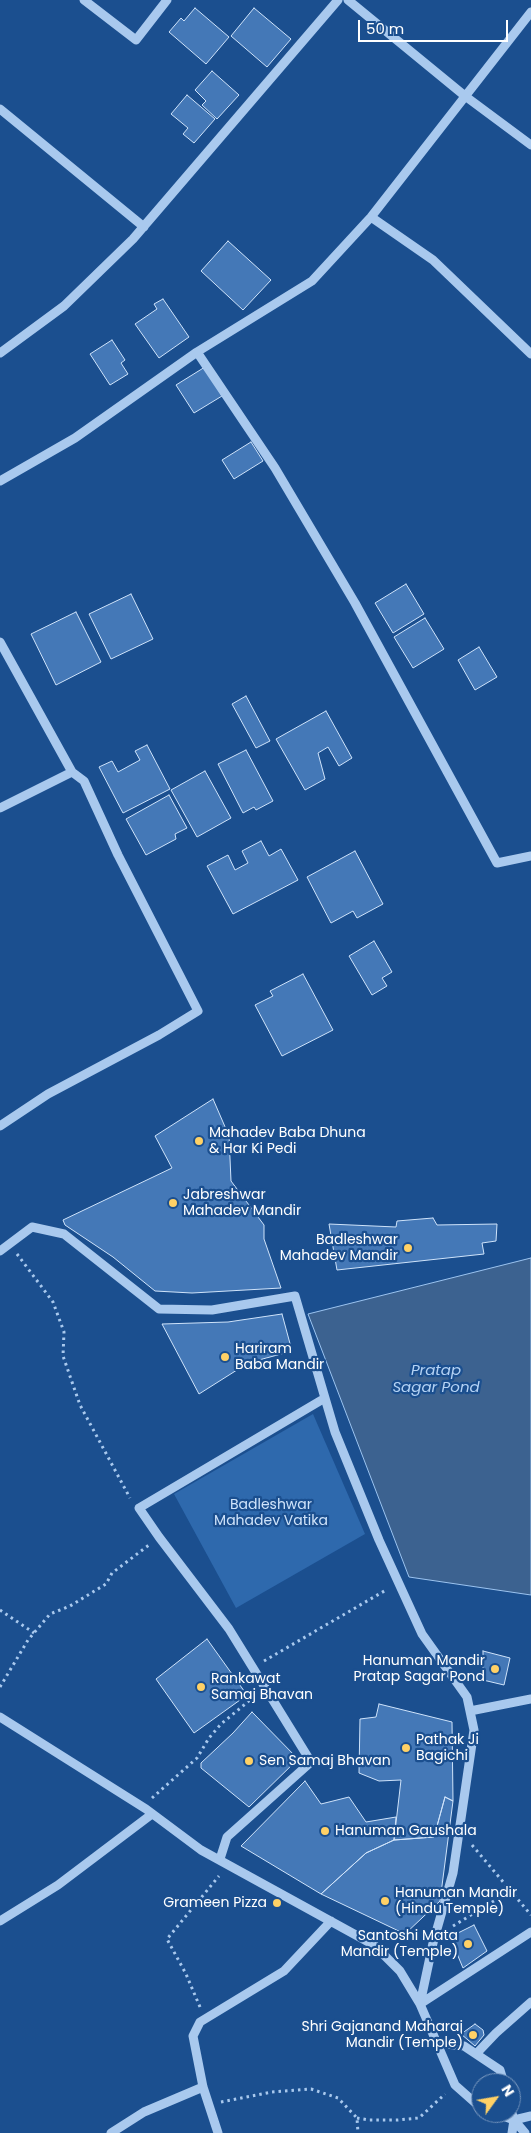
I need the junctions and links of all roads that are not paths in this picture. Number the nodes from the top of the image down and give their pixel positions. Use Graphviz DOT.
graph roads {
  1 [pos="84,0"];
  2 [pos="167,0"];
  3 [pos="338,0"];
  4 [pos="348,0"];
  5 [pos="531,12"];
  6 [pos="465,96"];
  7 [pos="0,109"];
  8 [pos="531,145"];
  9 [pos="371,217"];
  10 [pos="144,227"];
  11 [pos="197,352"];
  12 [pos="0,353"];
  13 [pos="531,354"];
  14 [pos="0,481"];
  15 [pos="0,642"];
  16 [pos="72,772"];
  17 [pos="0,808"];
  18 [pos="531,856"];
  19 [pos="0,1126"];
  20 [pos="0,1251"];
  21 [pos="325,1398"];
  22 [pos="531,1699"];
  23 [pos="470,1711"];
  24 [pos="0,1717"];
  25 [pos="149,1811"];
  26 [pos="220,1859"];
  27 [pos="0,1921"];
  28 [pos="331,1921"];
  29 [pos="531,1932"];
  30 [pos="531,2002"];
  31 [pos="420,2004"];
  32 [pos="437,2043"];
  33 [pos="476,2054"];
  34 [pos="501,2073"];
  35 [pos="203,2088"];
  36 [pos="471,2099"];
  37 [pos="517,2123"];
  38 [pos="111,2133"];
  39 [pos="218,2133"];
  40 [pos="525,2133"];
  1 -- 2 [label="street"];
  3 -- 10 [label="street"];
  4 -- 6 [label="street"];
  5 -- 6 [label="street"];
  6 -- 8 [label="street"];
  6 -- 9 [label="street"];
  7 -- 10 [label="street"];
  9 -- 11 [label="street"];
  9 -- 13 [label="street"];
  10 -- 12 [label="street"];
  11 -- 14 [label="street"];
  11 -- 18 [label="street"];
  15 -- 16 [label="street"];
  16 -- 17 [label="street"];
  16 -- 19 [label="street"];
  20 -- 21 [label="street"];
  21 -- 23 [label="street"];
  21 -- 26 [label="street"];
  22 -- 23 [label="street"];
  23 -- 31 [label="street"];
  24 -- 25 [label="street"];
  25 -- 26 [label="street"];
  25 -- 27 [label="street"];
  26 -- 28 [label="street"];
  28 -- 31 [label="street"];
  28 -- 35 [label="street"];
  29 -- 31 [label="street"];
  30 -- 33 [label="street"];
  31 -- 32 [label="street"];
  32 -- 33 [label="street"];
  32 -- 36 [label="street"];
  33 -- 34 [label="street"];
  35 -- 38 [label="street"];
  35 -- 39 [label="street"];
  37 -- 40 [label="street"];
}
